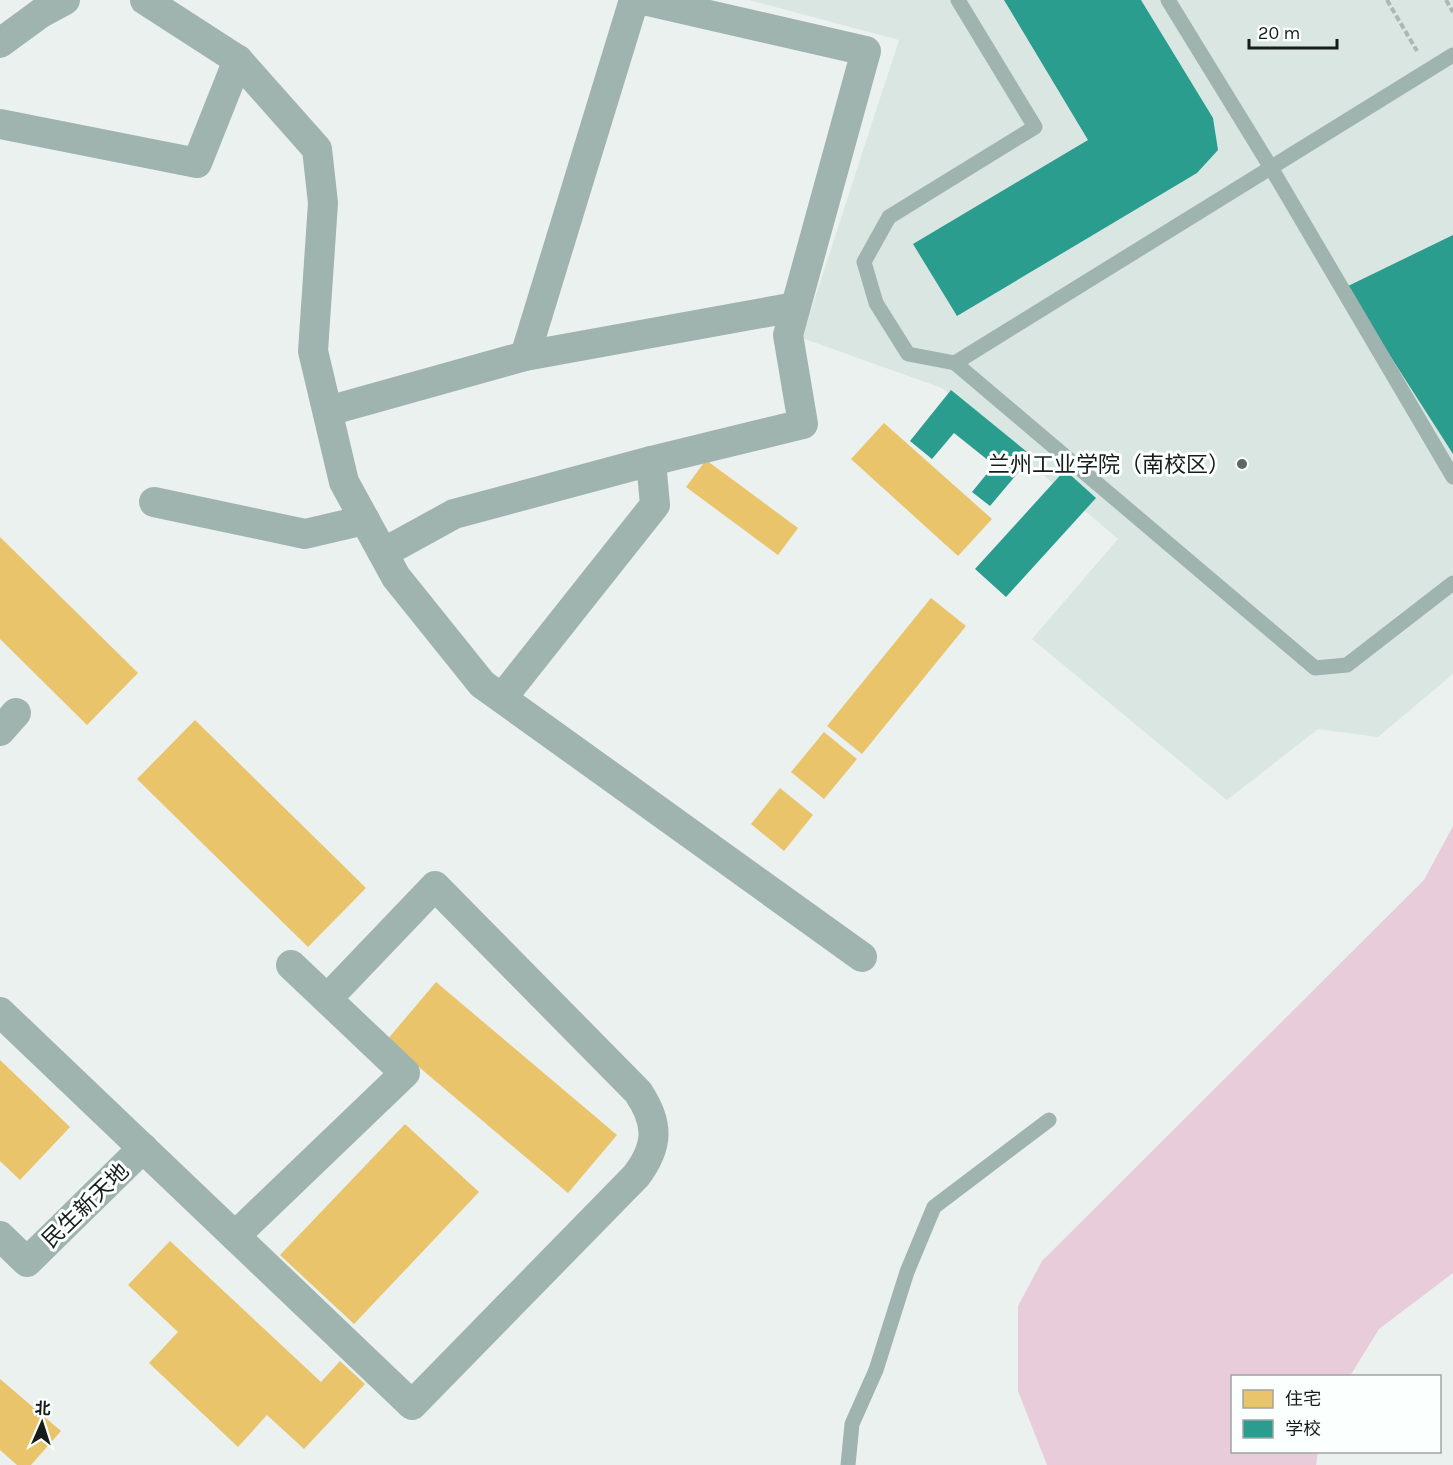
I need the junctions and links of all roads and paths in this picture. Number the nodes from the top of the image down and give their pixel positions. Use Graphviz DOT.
graph roads {
  1 [pos="64,0"];
  2 [pos="145,0"];
  3 [pos="634,0"];
  4 [pos="643,0"];
  5 [pos="958,0"];
  6 [pos="1168,0"];
  7 [pos="1387,0"];
  8 [pos="1446,0"];
  9 [pos="1453,12"];
  10 [pos="0,43"];
  11 [pos="1453,55"];
  12 [pos="238,60"];
  13 [pos="1428,70"];
  14 [pos="0,124"];
  15 [pos="1270,166"];
  16 [pos="795,307"];
  17 [pos="525,356"];
  18 [pos="955,363"];
  19 [pos="328,411"];
  20 [pos="651,461"];
  21 [pos="1453,477"];
  22 [pos="154,502"];
  23 [pos="365,520"];
  24 [pos="383,553"];
  25 [pos="1453,583"];
  26 [pos="502,698"];
  27 [pos="862,957"];
  28 [pos="291,965"];
  29 [pos="327,999"];
  30 [pos="0,1012"];
  31 [pos="1049,1120"];
  32 [pos="143,1148"];
  33 [pos="0,1236"];
  34 [pos="235,1236"];
  35 [pos="848,1465"];
  1 -- 10 [label="street"];
  2 -- 12 [label="street"];
  3 -- 17 [label="street"];
  4 -- 16 [label="street"];
  5 -- 18 [label="lane"];
  6 -- 15 [label="lane"];
  7 -- 13 [label="path"];
  8 -- 9 [label="path"];
  11 -- 13 [label="lane"];
  12 -- 14 [label="street"];
  12 -- 19 [label="street"];
  13 -- 15 [label="lane"];
  15 -- 18 [label="lane"];
  15 -- 21 [label="lane"];
  16 -- 17 [label="street"];
  16 -- 20 [label="street"];
  17 -- 19 [label="street"];
  18 -- 25 [label="lane"];
  19 -- 23 [label="street"];
  20 -- 24 [label="street"];
  20 -- 26 [label="street"];
  22 -- 23 [label="street"];
  23 -- 24 [label="street"];
  24 -- 26 [label="street"];
  26 -- 27 [label="street"];
  28 -- 29 [label="street"];
  29 -- 34 [label="street"];
  29 -- 34 [label="street"];
  30 -- 32 [label="street"];
  31 -- 35 [label="lane"];
  32 -- 33 [label="street, 民生新天地"];
  32 -- 34 [label="street"];
}
